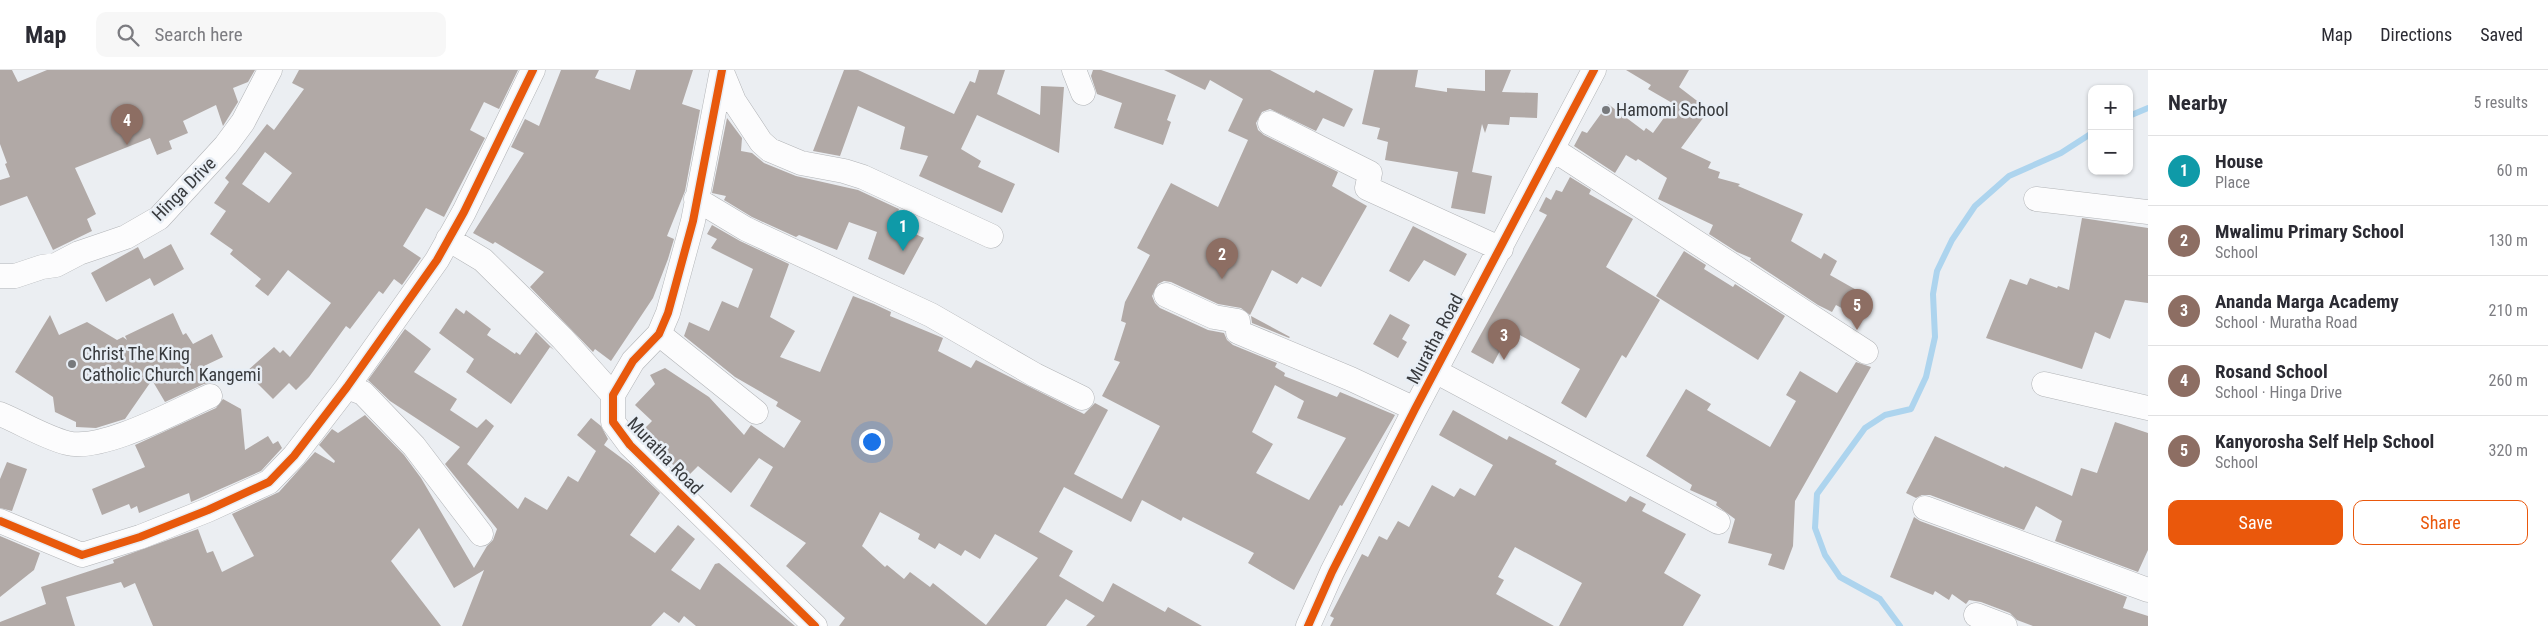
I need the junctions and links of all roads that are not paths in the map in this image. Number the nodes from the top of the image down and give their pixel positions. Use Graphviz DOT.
graph roads {
  1 [pos="270,70"];
  2 [pos="533,70"];
  3 [pos="1074,70"];
  4 [pos="1594,70"];
  5 [pos="722,71"];
  6 [pos="1083,93"];
  7 [pos="1270,123"];
  8 [pos="1554,150"];
  9 [pos="696,199"];
  10 [pos="2036,199"];
  11 [pos="2148,212"];
  12 [pos="990,236"];
  13 [pos="448,239"];
  14 [pos="1501,249"];
  15 [pos="0,276"];
  16 [pos="1166,294"];
  17 [pos="659,334"];
  18 [pos="1866,352"];
  19 [pos="1435,371"];
  20 [pos="2044,384"];
  21 [pos="347,387"];
  22 [pos="613,395"];
  23 [pos="210,396"];
  24 [pos="1082,398"];
  25 [pos="2148,408"];
  26 [pos="1415,409"];
  27 [pos="756,412"];
  28 [pos="0,414"];
  29 [pos="1925,508"];
  30 [pos="0,522"];
  31 [pos="1718,522"];
  32 [pos="480,534"];
  33 [pos="2148,590"];
  34 [pos="1976,615"];
  35 [pos="815,626"];
  36 [pos="1308,626"];
  37 [pos="2005,626"];
  1 -- 15 [label="street, Hinga Drive"];
  2 -- 13 [label="street"];
  3 -- 6 [label="street"];
  4 -- 8 [label="street, Muratha Road"];
  5 -- 9 [label="street"];
  5 -- 12 [label="street"];
  7 -- 14 [label="street"];
  8 -- 14 [label="street, Muratha Road"];
  8 -- 18 [label="street"];
  9 -- 17 [label="street"];
  9 -- 24 [label="street"];
  10 -- 11 [label="street"];
  13 -- 21 [label="street"];
  13 -- 22 [label="street"];
  14 -- 19 [label="street, Muratha Road"];
  16 -- 26 [label="street"];
  17 -- 22 [label="street"];
  17 -- 27 [label="street"];
  19 -- 26 [label="street, Muratha Road"];
  19 -- 31 [label="street"];
  20 -- 25 [label="street"];
  21 -- 30 [label="street"];
  21 -- 32 [label="street"];
  22 -- 35 [label="street, Muratha Road"];
  23 -- 28 [label="street"];
  26 -- 36 [label="street, Muratha Road"];
  29 -- 33 [label="street"];
  34 -- 37 [label="street"];
}
